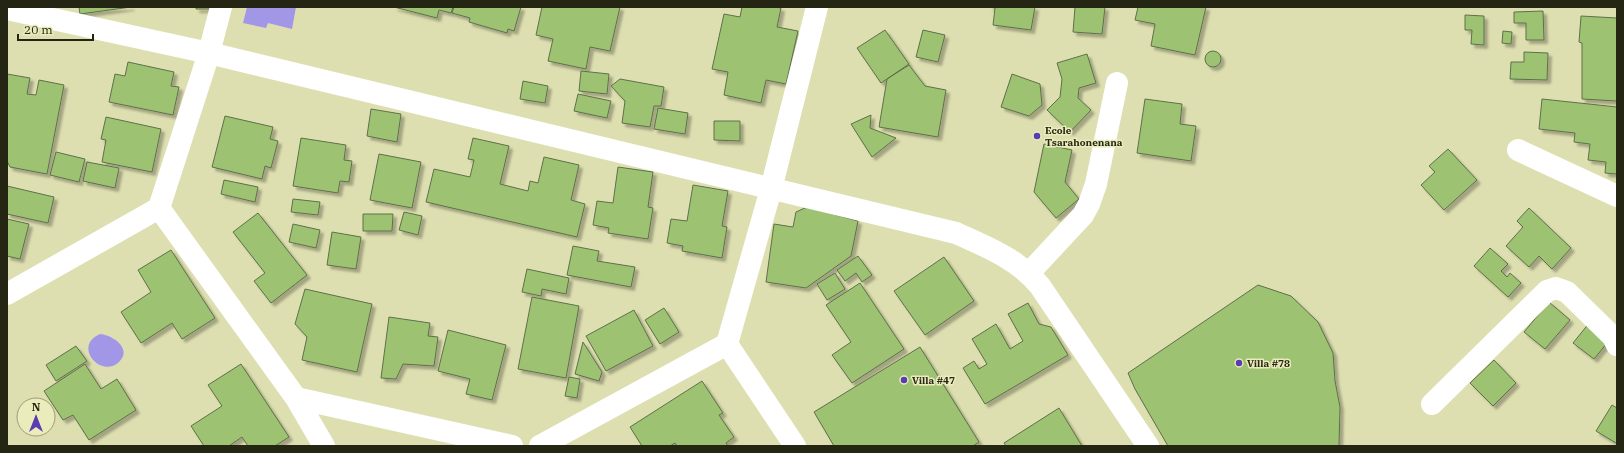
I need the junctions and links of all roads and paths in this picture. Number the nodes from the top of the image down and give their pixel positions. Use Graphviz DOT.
graph roads {
  1 [pos="221,7"];
  2 [pos="817,7"];
  3 [pos="7,10"];
  4 [pos="209,53"];
  5 [pos="1117,83"];
  6 [pos="1518,150"];
  7 [pos="771,190"];
  8 [pos="1617,196"];
  9 [pos="159,208"];
  10 [pos="1029,272"];
  11 [pos="7,294"];
  12 [pos="727,344"];
  13 [pos="1617,345"];
  14 [pos="296,398"];
  15 [pos="1432,404"];
  16 [pos="324,446"];
  17 [pos="512,446"];
  18 [pos="540,446"];
  19 [pos="795,446"];
  20 [pos="1148,446"];
  1 -- 4 [label="street"];
  2 -- 7 [label="street"];
  3 -- 4 [label="street"];
  4 -- 7 [label="street"];
  4 -- 9 [label="street"];
  5 -- 10 [label="street"];
  6 -- 8 [label="street"];
  7 -- 10 [label="street"];
  7 -- 12 [label="street"];
  9 -- 11 [label="street"];
  9 -- 14 [label="street"];
  10 -- 20 [label="street"];
  12 -- 18 [label="street"];
  12 -- 19 [label="street"];
  13 -- 15 [label="street"];
  14 -- 16 [label="street"];
  14 -- 17 [label="street"];
}
